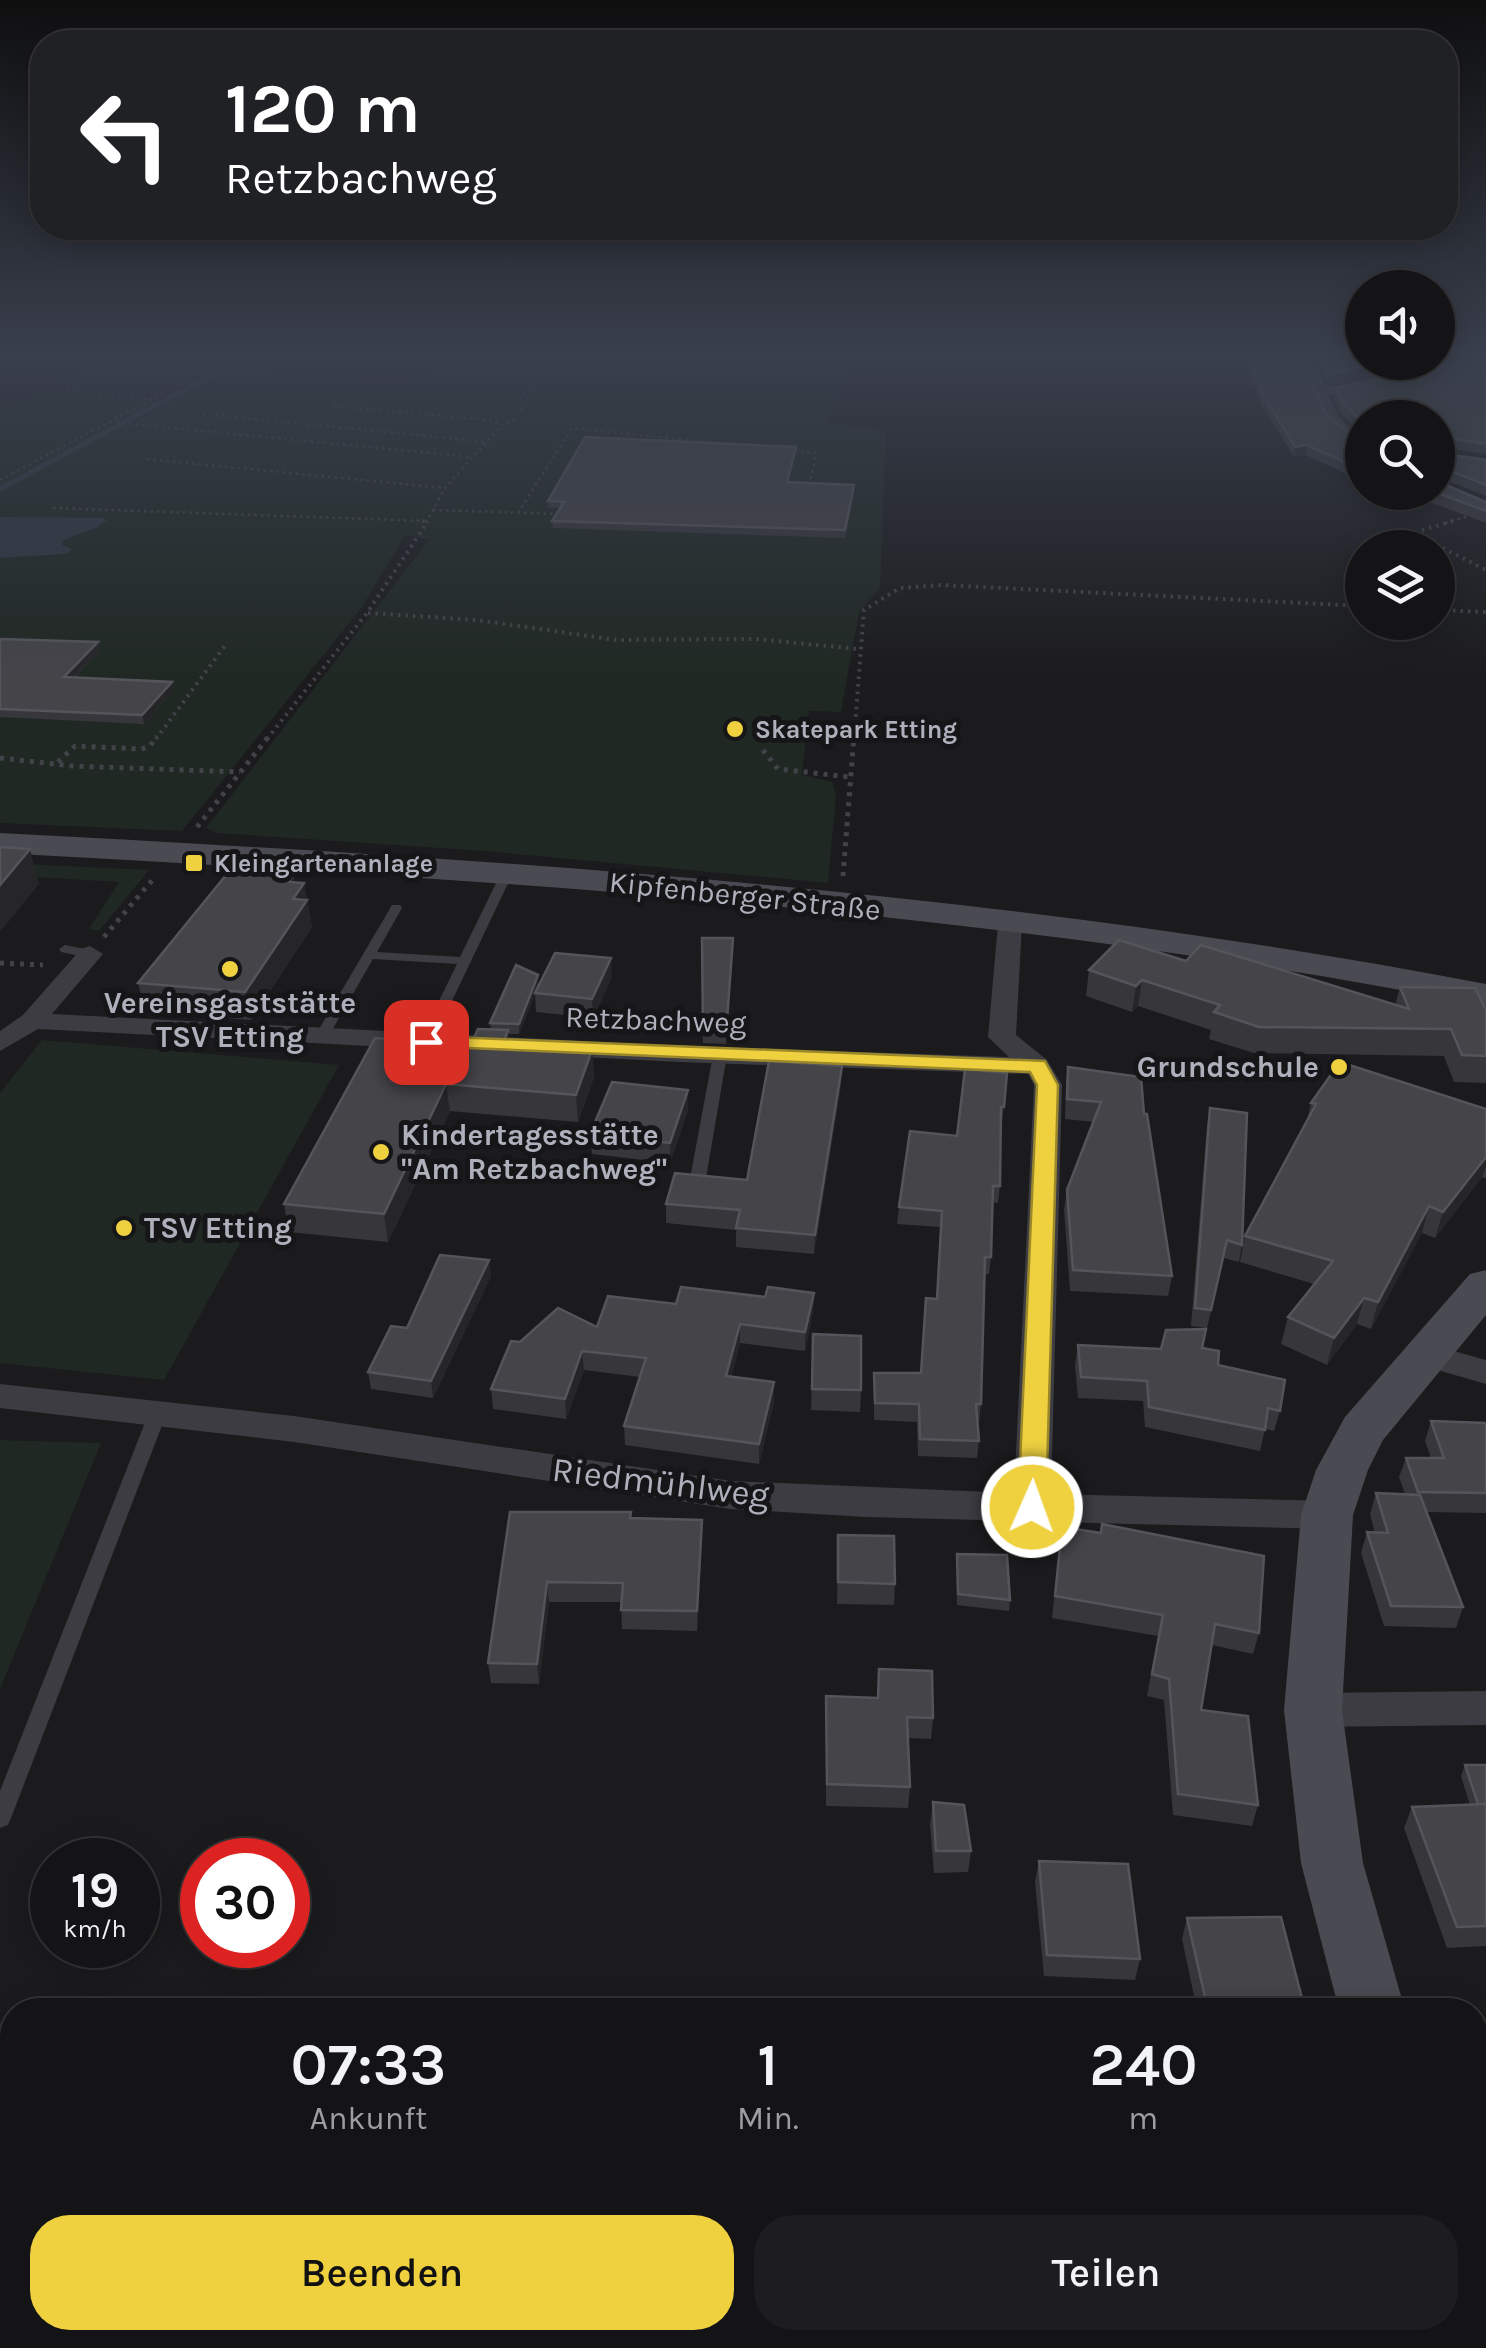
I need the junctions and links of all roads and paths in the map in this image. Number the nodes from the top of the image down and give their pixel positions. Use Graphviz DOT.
graph roads {
  1 [pos="36,462"];
  2 [pos="173,462"];
  3 [pos="469,462"];
  4 [pos="551,462"];
  5 [pos="814,462"];
  6 [pos="0,480"];
  7 [pos="772,481"];
  8 [pos="810,483"];
  9 [pos="444,488"];
  10 [pos="807,496"];
  11 [pos="52,508"];
  12 [pos="432,510"];
  13 [pos="1486,511"];
  14 [pos="518,513"];
  15 [pos="569,514"];
  16 [pos="428,521"];
  17 [pos="1486,570"];
  18 [pos="1345,605"];
  19 [pos="1455,611"];
  20 [pos="1486,612"];
  21 [pos="367,614"];
  22 [pos="226,643"];
  23 [pos="859,649"];
  24 [pos="763,750"];
  25 [pos="0,758"];
  26 [pos="57,763"];
  27 [pos="241,772"];
  28 [pos="849,777"];
  29 [pos="0,843"];
  30 [pos="176,852"];
  31 [pos="507,873"];
  32 [pos="841,905"];
  33 [pos="396,908"];
  34 [pos="1010,924"];
  35 [pos="78,952"];
  36 [pos="368,956"];
  37 [pos="464,961"];
  38 [pos="1486,995"];
  39 [pos="32,1021"];
  40 [pos="322,1036"];
  41 [pos="426,1042"];
  42 [pos="0,1043"];
  43 [pos="720,1055"];
  44 [pos="1037,1066"];
  45 [pos="697,1184"];
  46 [pos="1486,1285"];
  47 [pos="1426,1355"];
  48 [pos="1486,1372"];
  49 [pos="0,1396"];
  50 [pos="158,1415"];
  51 [pos="1032,1507"];
  52 [pos="1327,1516"];
  53 [pos="1486,1708"];
  54 [pos="1313,1710"];
  55 [pos="0,1818"];
  56 [pos="1369,1998"];
  1 -- 6 [label="path"];
  2 -- 9 [label="path"];
  3 -- 9 [label="path"];
  4 -- 14 [label="path"];
  5 -- 8 [label="path"];
  7 -- 8 [label="path"];
  8 -- 10 [label="path"];
  9 -- 12 [label="path"];
  11 -- 16 [label="path"];
  12 -- 14 [label="path"];
  12 -- 16 [label="path"];
  13 -- 17 [label="path"];
  14 -- 15 [label="path"];
  16 -- 21 [label="path"];
  18 -- 23 [label="path"];
  19 -- 20 [label="path"];
  21 -- 23 [label="path"];
  21 -- 27 [label="path"];
  22 -- 26 [label="path"];
  23 -- 28 [label="path"];
  24 -- 28 [label="path"];
  25 -- 26 [label="path"];
  26 -- 27 [label="path"];
  27 -- 30 [label="path"];
  28 -- 32 [label="path"];
  29 -- 30 [label="street, Kipfenberger Straße"];
  30 -- 31 [label="street, Kipfenberger Straße"];
  30 -- 35 [label="path"];
  31 -- 32 [label="street, Kipfenberger Straße"];
  31 -- 37 [label="lane"];
  32 -- 34 [label="street, Kipfenberger Straße"];
  33 -- 36 [label="lane"];
  34 -- 38 [label="street, Kipfenberger Straße"];
  34 -- 44 [label="street"];
  35 -- 39 [label="street"];
  36 -- 37 [label="lane"];
  36 -- 40 [label="lane"];
  37 -- 41 [label="lane"];
  39 -- 40 [label="street, Retzbachweg"];
  39 -- 42 [label="street"];
  40 -- 41 [label="street, Retzbachweg"];
  41 -- 43 [label="street, Retzbachweg"];
  43 -- 44 [label="street, Retzbachweg"];
  43 -- 45 [label="lane"];
  44 -- 51 [label="street"];
  46 -- 47 [label="street"];
  47 -- 48 [label="street"];
  47 -- 52 [label="street"];
  49 -- 50 [label="street, Riedmühlweg"];
  50 -- 51 [label="street, Riedmühlweg"];
  50 -- 55 [label="lane"];
  51 -- 52 [label="street, Riedmühlweg"];
  52 -- 54 [label="street"];
  53 -- 54 [label="street"];
  54 -- 56 [label="street"];
}
